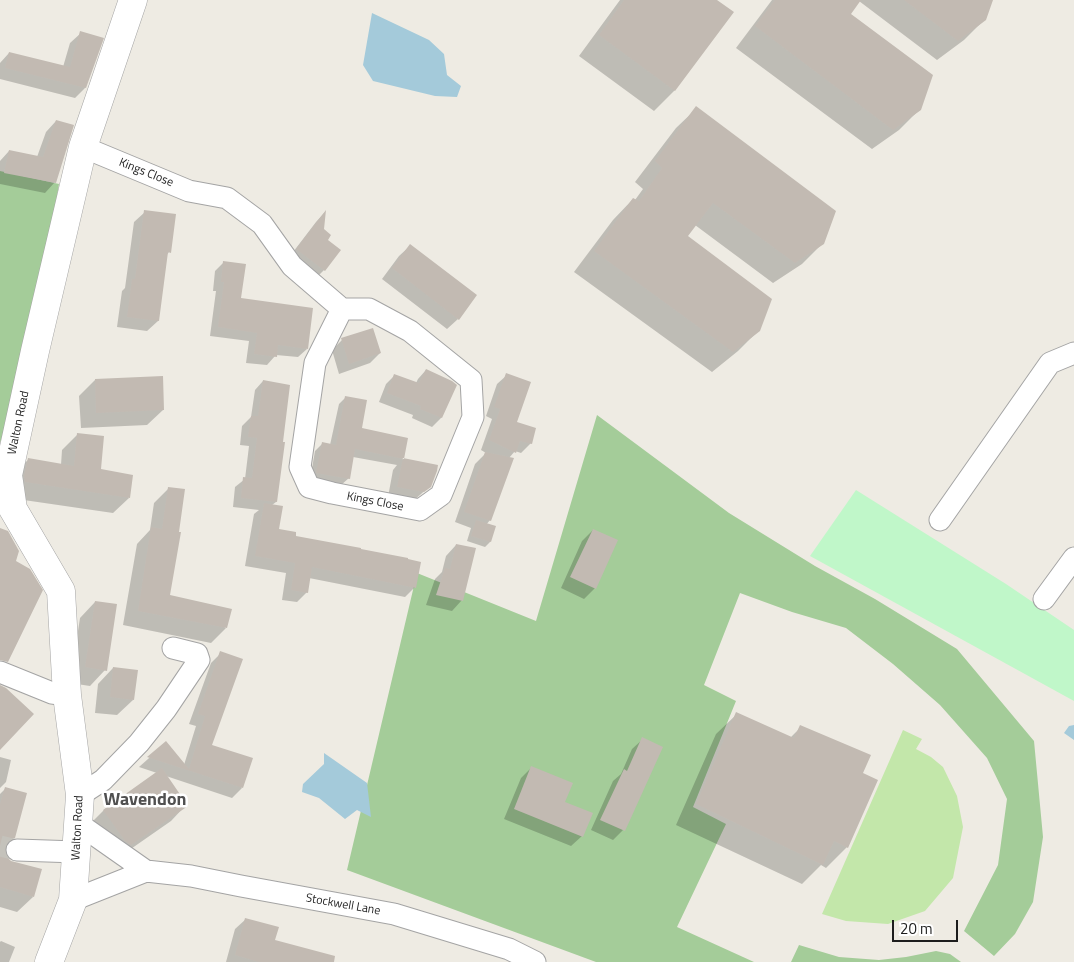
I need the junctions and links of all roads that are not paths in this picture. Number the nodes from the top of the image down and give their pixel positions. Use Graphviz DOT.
graph roads {
  1 [pos="133,0"];
  2 [pos="83,147"];
  3 [pos="342,309"];
  4 [pos="1074,353"];
  5 [pos="940,520"];
  6 [pos="1074,558"];
  7 [pos="1044,599"];
  8 [pos="173,648"];
  9 [pos="0,672"];
  10 [pos="67,695"];
  11 [pos="80,795"];
  12 [pos="79,824"];
  13 [pos="17,850"];
  14 [pos="77,852"];
  15 [pos="146,871"];
  16 [pos="73,900"];
  17 [pos="49,962"];
  18 [pos="535,962"];
  1 -- 2 [label="street, Walton Road"];
  2 -- 3 [label="street, Kings Close"];
  2 -- 10 [label="street, Walton Road"];
  3 -- 3 [label="street, Kings Close"];
  4 -- 5 [label="street"];
  6 -- 7 [label="street"];
  8 -- 11 [label="street"];
  9 -- 10 [label="street"];
  10 -- 11 [label="street, Walton Road"];
  11 -- 12 [label="street, Walton Road"];
  12 -- 14 [label="street, Walton Road"];
  12 -- 15 [label="street, Stockwell Lane"];
  13 -- 14 [label="street"];
  14 -- 16 [label="street, Walton Road"];
  15 -- 16 [label="street, Stockwell Lane"];
  15 -- 18 [label="street, Stockwell Lane"];
  16 -- 17 [label="street, Walton Road"];
}
